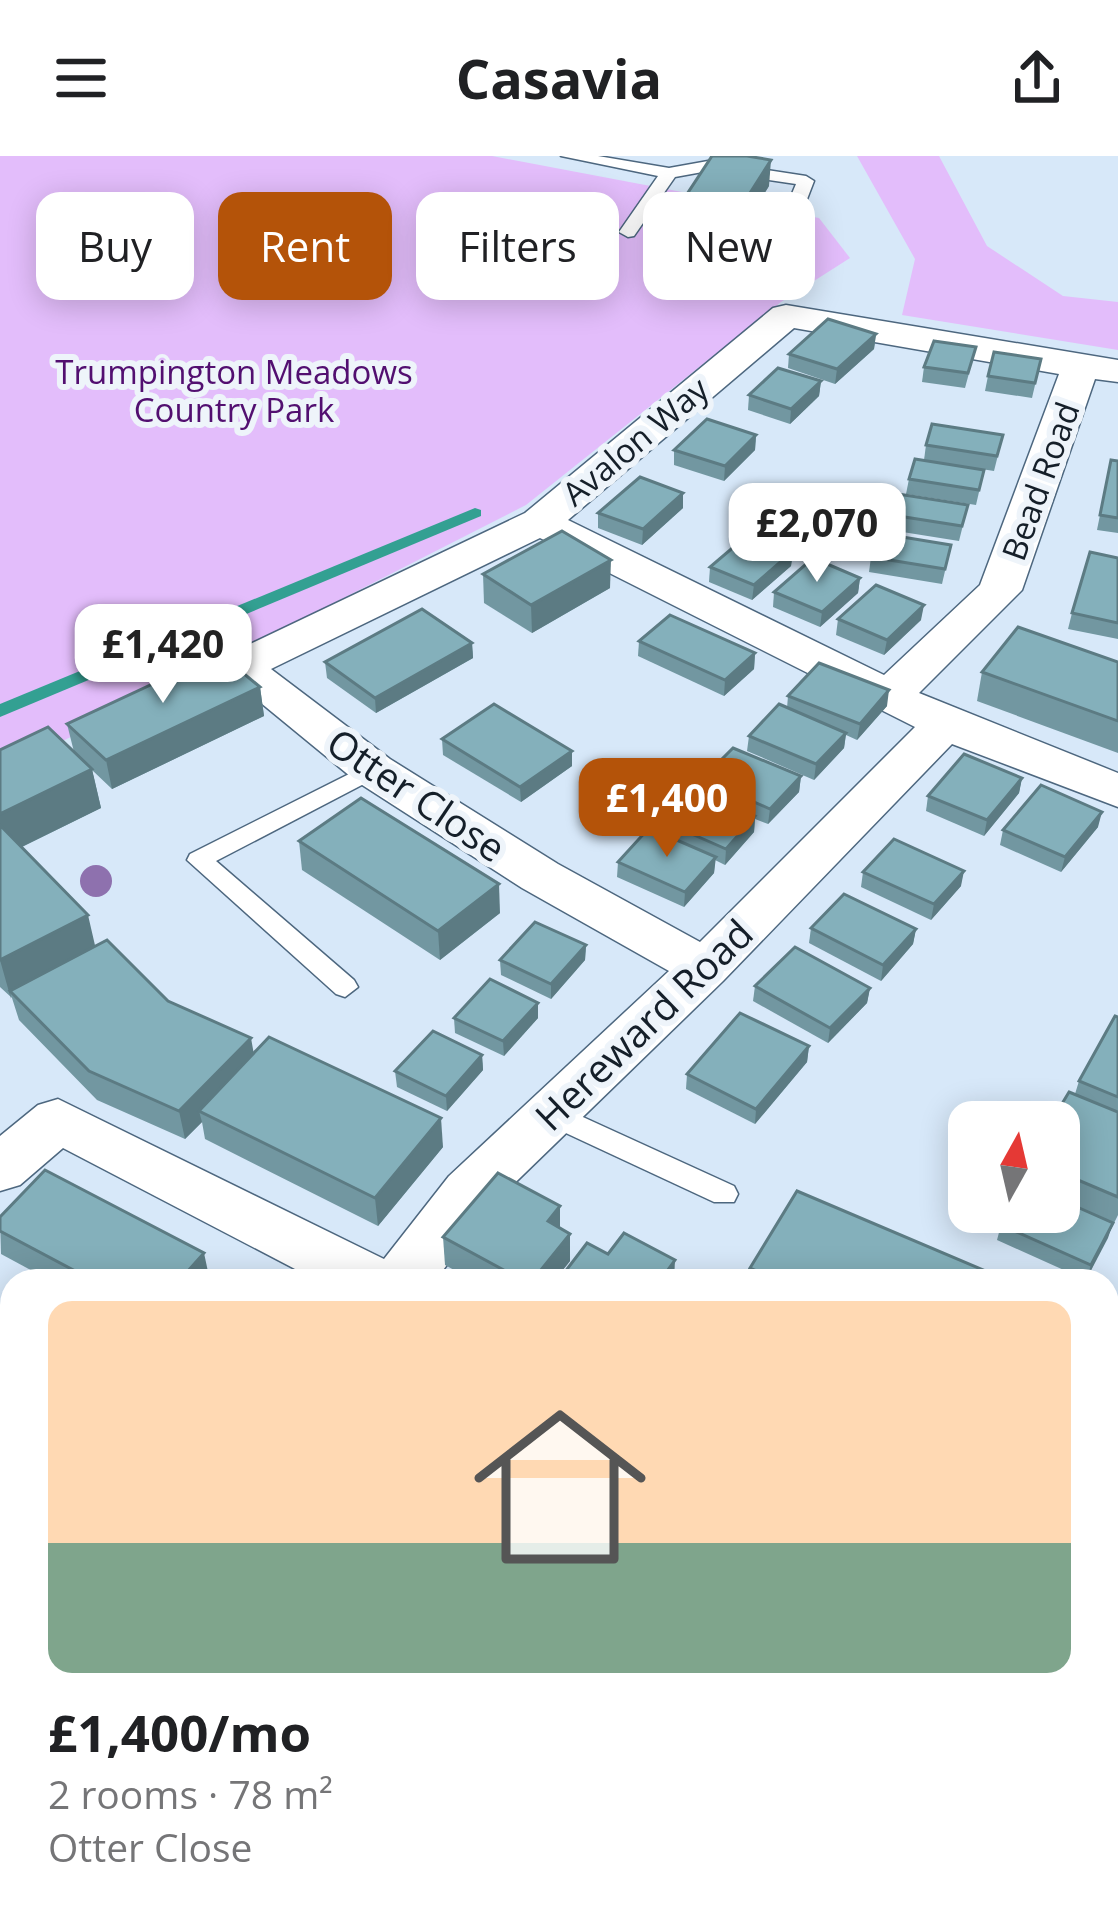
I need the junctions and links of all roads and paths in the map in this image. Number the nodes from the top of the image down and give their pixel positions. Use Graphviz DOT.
graph roads {
  1 [pos="569,156"];
  2 [pos="669,173"];
  3 [pos="801,192"];
  4 [pos="628,232"];
  5 [pos="777,321"];
  6 [pos="1100,369"];
  7 [pos="540,522"];
  8 [pos="891,694"];
  9 [pos="945,724"];
  10 [pos="373,770"];
  11 [pos="1118,791"];
  12 [pos="705,968"];
  13 [pos="345,987"];
  14 [pos="550,1113"];
  15 [pos="0,1169"];
  16 [pos="724,1194"];
  17 [pos="349,1269"];
  18 [pos="409,1269"];
  1 -- 2 [label="lane"];
  2 -- 3 [label="lane"];
  2 -- 4 [label="lane"];
  5 -- 6 [label="street, Bead Road"];
  5 -- 7 [label="street, Avalon Way"];
  6 -- 8 [label="street, Bead Road"];
  7 -- 8 [label="street, Avalon Way"];
  7 -- 10 [label="street, Otter Close"];
  8 -- 9 [label="street, Avalon Way"];
  9 -- 11 [label="street, Avalon Way"];
  9 -- 12 [label="street, Hereward Road"];
  10 -- 12 [label="street, Otter Close"];
  10 -- 13 [label="lane"];
  12 -- 14 [label="street, Hereward Road"];
  14 -- 16 [label="lane"];
  14 -- 18 [label="street, Hereward Road"];
  15 -- 17 [label="street"];
}
